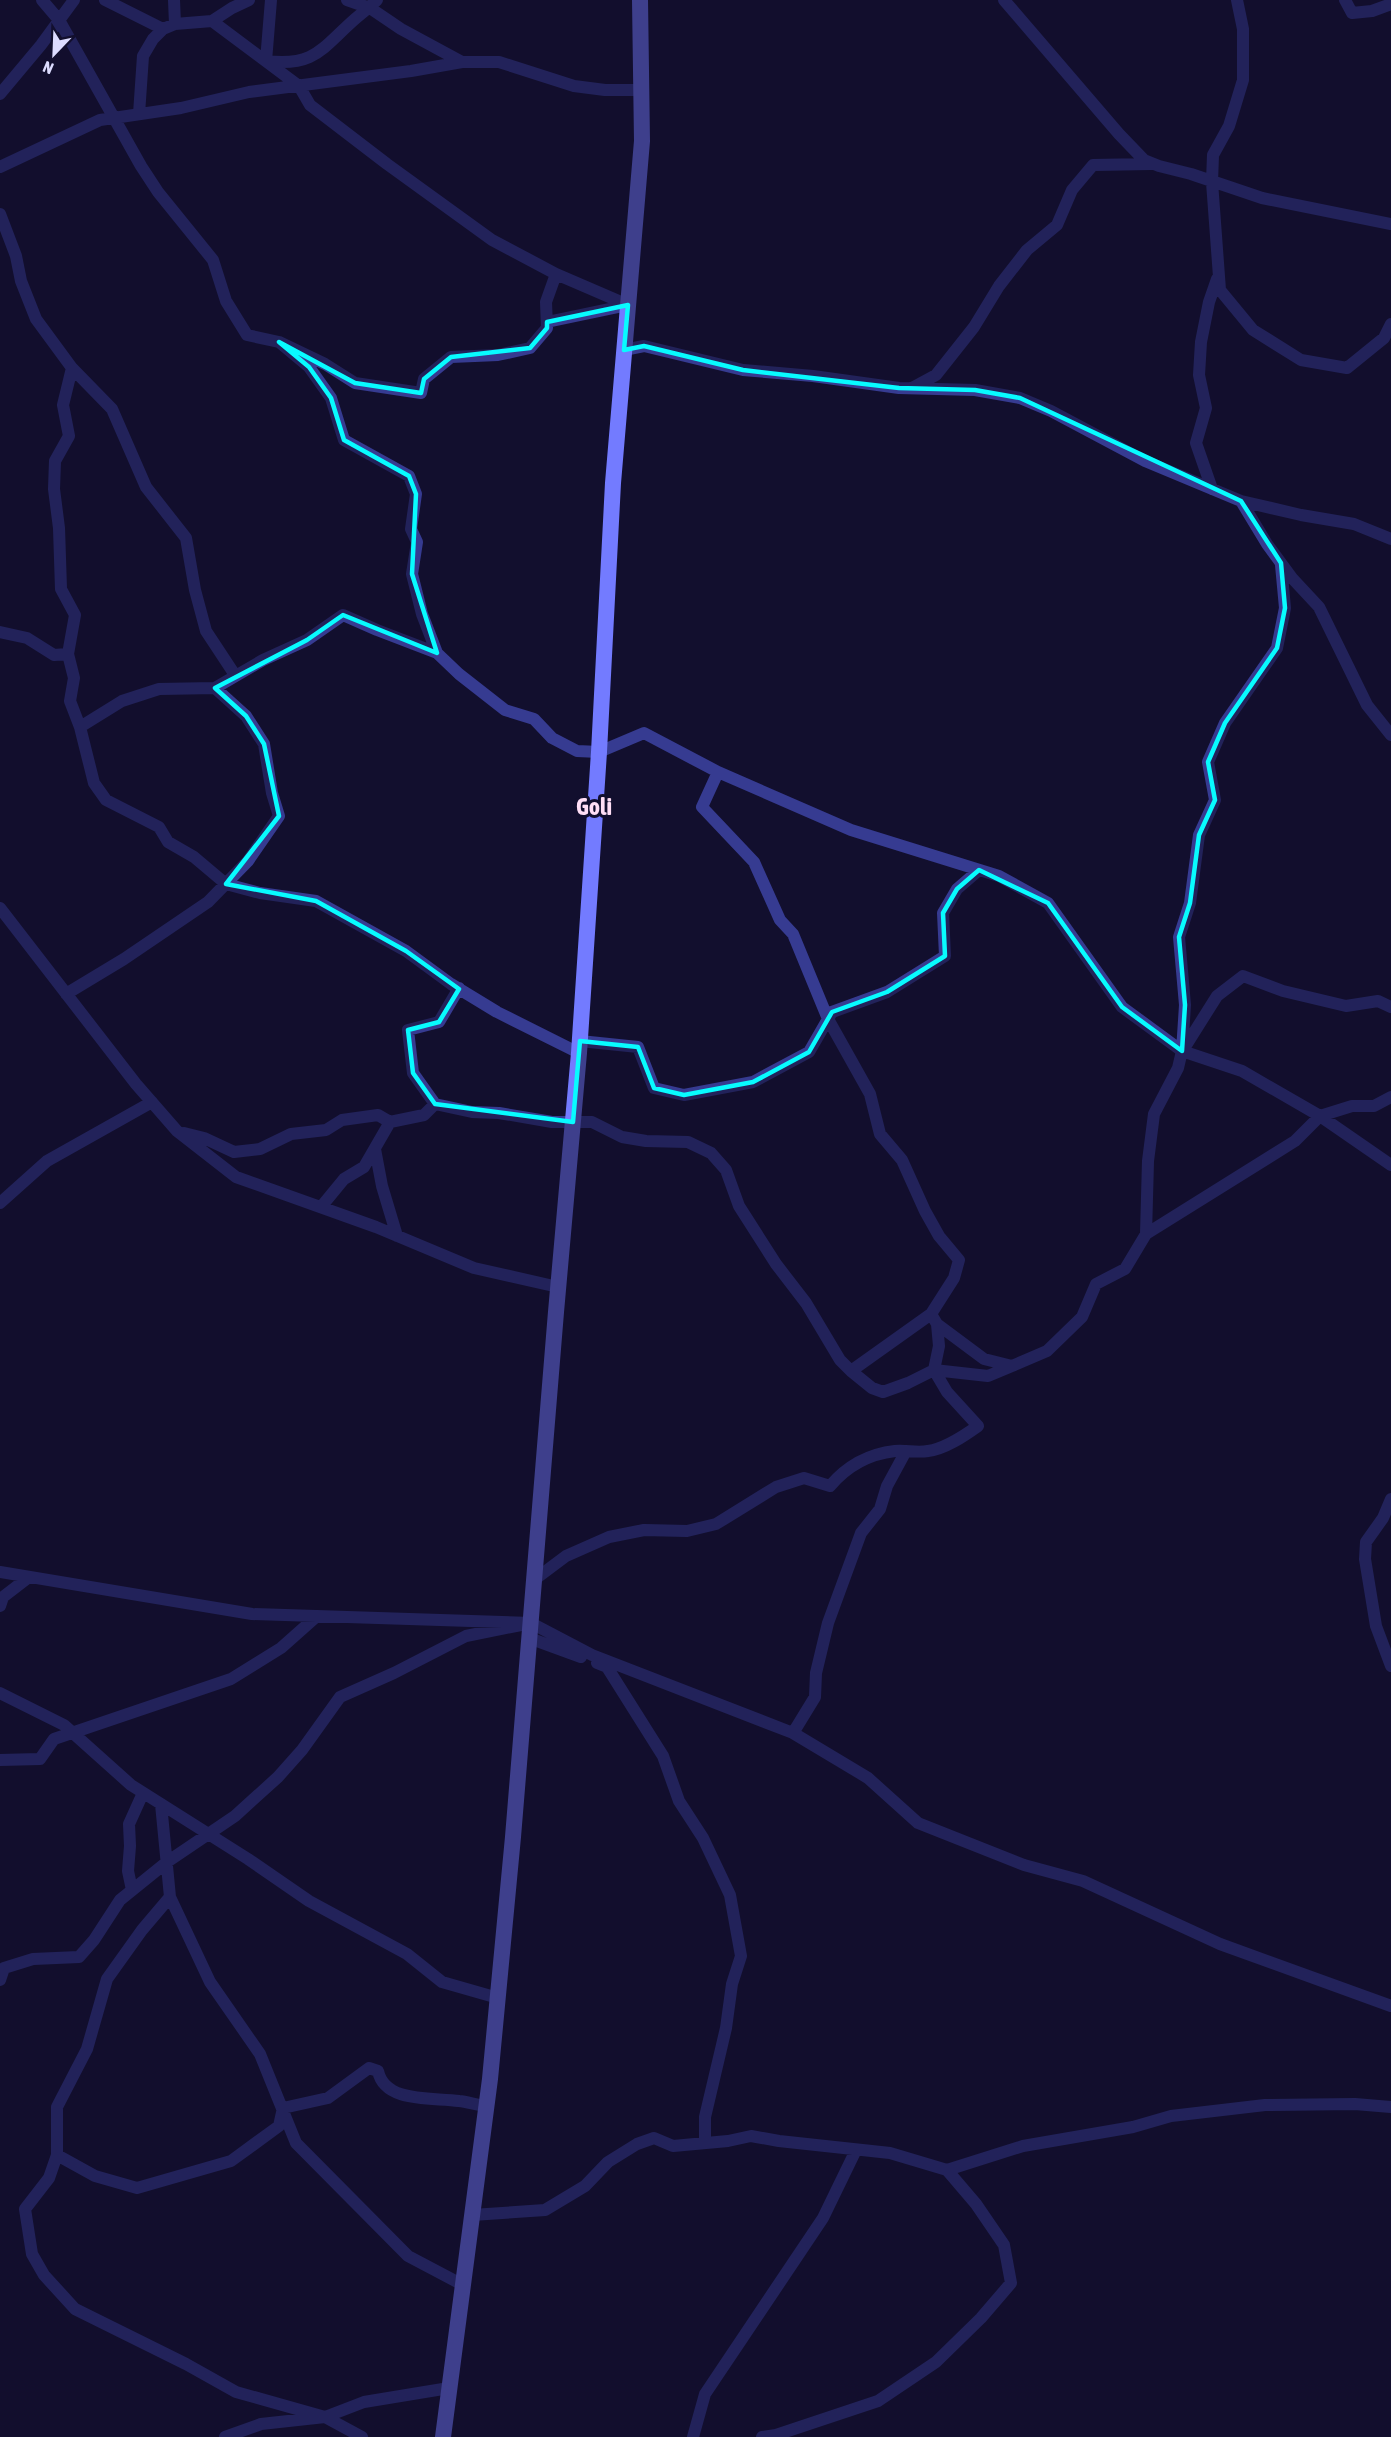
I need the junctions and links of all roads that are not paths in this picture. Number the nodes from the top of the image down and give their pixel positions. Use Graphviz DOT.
graph roads {
  1 [pos="42,0"];
  2 [pos="74,0"];
  3 [pos="105,0"];
  4 [pos="174,0"];
  5 [pos="249,0"];
  6 [pos="271,0"];
  7 [pos="346,0"];
  8 [pos="640,0"];
  9 [pos="1004,0"];
  10 [pos="1237,0"];
  11 [pos="1345,0"];
  12 [pos="373,4"];
  13 [pos="1391,4"];
  14 [pos="59,20"];
  15 [pos="212,21"];
  16 [pos="176,24"];
  17 [pos="163,29"];
  18 [pos="266,61"];
  19 [pos="462,62"];
  20 [pos="299,86"];
  21 [pos="642,90"];
  22 [pos="0,94"];
  23 [pos="139,114"];
  24 [pos="115,117"];
  25 [pos="1152,164"];
  26 [pos="0,167"];
  27 [pos="1212,182"];
  28 [pos="0,214"];
  29 [pos="1391,224"];
  30 [pos="556,274"];
  31 [pos="1218,275"];
  32 [pos="628,305"];
  33 [pos="547,322"];
  34 [pos="1391,324"];
  35 [pos="279,342"];
  36 [pos="624,350"];
  37 [pos="72,368"];
  38 [pos="911,388"];
  39 [pos="1212,489"];
  40 [pos="1241,501"];
  41 [pos="1391,539"];
  42 [pos="1281,563"];
  43 [pos="0,632"];
  44 [pos="437,653"];
  45 [pos="68,654"];
  46 [pos="235,675"];
  47 [pos="215,688"];
  48 [pos="80,727"];
  49 [pos="1391,735"];
  50 [pos="599,752"];
  51 [pos="718,772"];
  52 [pos="979,870"];
  53 [pos="226,884"];
  54 [pos="0,908"];
  55 [pos="459,988"];
  56 [pos="66,994"];
  57 [pos="1391,1007"];
  58 [pos="828,1019"];
  59 [pos="580,1047"];
  60 [pos="1182,1052"];
  61 [pos="1391,1097"];
  62 [pos="152,1102"];
  63 [pos="435,1104"];
  64 [pos="1320,1116"];
  65 [pos="390,1122"];
  66 [pos="573,1122"];
  67 [pos="177,1131"];
  68 [pos="375,1149"];
  69 [pos="1391,1166"];
  70 [pos="0,1203"];
  71 [pos="321,1207"];
  72 [pos="1146,1234"];
  73 [pos="397,1236"];
  74 [pos="558,1287"];
  75 [pos="934,1319"];
  76 [pos="1012,1366"];
  77 [pos="934,1370"];
  78 [pos="851,1371"];
  79 [pos="906,1451"];
  80 [pos="1391,1499"];
  81 [pos="0,1572"];
  82 [pos="29,1577"];
  83 [pos="534,1580"];
  84 [pos="0,1606"];
  85 [pos="317,1616"];
  86 [pos="530,1631"];
  87 [pos="1391,1666"];
  88 [pos="0,1693"];
  89 [pos="72,1732"];
  90 [pos="793,1733"];
  91 [pos="0,1760"];
  92 [pos="143,1793"];
  93 [pos="161,1804"];
  94 [pos="207,1833"];
  95 [pos="167,1862"];
  96 [pos="132,1890"];
  97 [pos="170,1898"];
  98 [pos="0,1980"];
  99 [pos="498,1998"];
  100 [pos="1391,2006"];
  101 [pos="487,2106"];
  102 [pos="1391,2107"];
  103 [pos="283,2108"];
  104 [pos="705,2143"];
  105 [pos="856,2150"];
  106 [pos="57,2155"];
  107 [pos="947,2170"];
  108 [pos="472,2215"];
  109 [pos="463,2285"];
  110 [pos="449,2388"];
  111 [pos="325,2417"];
  112 [pos="225,2437"];
  113 [pos="362,2437"];
  114 [pos="443,2437"];
  115 [pos="693,2437"];
  116 [pos="762,2437"];
  1 -- 14 [label="street"];
  2 -- 14 [label="street"];
  3 -- 17 [label="street"];
  4 -- 16 [label="street"];
  5 -- 15 [label="street"];
  6 -- 18 [label="street"];
  7 -- 12 [label="street"];
  8 -- 21 [label="main road"];
  9 -- 25 [label="street"];
  10 -- 27 [label="street"];
  11 -- 13 [label="street"];
  12 -- 18 [label="street"];
  12 -- 19 [label="street"];
  14 -- 22 [label="street"];
  14 -- 24 [label="street"];
  15 -- 16 [label="street"];
  15 -- 18 [label="street"];
  16 -- 17 [label="street"];
  17 -- 23 [label="street"];
  18 -- 20 [label="street"];
  19 -- 20 [label="street"];
  19 -- 21 [label="street"];
  20 -- 23 [label="street"];
  20 -- 30 [label="street"];
  21 -- 32 [label="main road"];
  23 -- 24 [label="street"];
  24 -- 26 [label="street"];
  24 -- 35 [label="street"];
  25 -- 27 [label="street"];
  25 -- 38 [label="street"];
  27 -- 29 [label="street"];
  27 -- 31 [label="street"];
  28 -- 37 [label="street"];
  30 -- 32 [label="street"];
  30 -- 33 [label="street"];
  31 -- 34 [label="street"];
  31 -- 39 [label="street"];
  32 -- 33 [label="street"];
  32 -- 36 [label="main road"];
  33 -- 35 [label="street"];
  35 -- 44 [label="street"];
  36 -- 38 [label="street"];
  36 -- 50 [label="main road"];
  37 -- 45 [label="street"];
  37 -- 46 [label="street"];
  38 -- 39 [label="street"];
  39 -- 40 [label="street"];
  40 -- 41 [label="street"];
  40 -- 42 [label="street"];
  42 -- 49 [label="street"];
  42 -- 60 [label="street"];
  43 -- 45 [label="street"];
  44 -- 46 [label="street"];
  44 -- 50 [label="street"];
  45 -- 48 [label="street"];
  46 -- 47 [label="street"];
  47 -- 48 [label="street"];
  47 -- 53 [label="street"];
  48 -- 53 [label="street"];
  50 -- 51 [label="street"];
  50 -- 59 [label="main road"];
  51 -- 52 [label="street"];
  51 -- 58 [label="street"];
  52 -- 58 [label="street"];
  52 -- 60 [label="street"];
  53 -- 55 [label="street"];
  53 -- 56 [label="street"];
  54 -- 56 [label="street"];
  55 -- 59 [label="street"];
  55 -- 63 [label="street"];
  56 -- 62 [label="street"];
  57 -- 60 [label="street"];
  58 -- 59 [label="street"];
  58 -- 75 [label="street"];
  59 -- 66 [label="main road"];
  60 -- 64 [label="street"];
  60 -- 72 [label="street"];
  61 -- 64 [label="street"];
  62 -- 67 [label="street"];
  62 -- 70 [label="street"];
  63 -- 65 [label="street"];
  63 -- 66 [label="street"];
  64 -- 69 [label="street"];
  64 -- 72 [label="street"];
  65 -- 67 [label="street"];
  65 -- 68 [label="street"];
  66 -- 74 [label="main road"];
  66 -- 78 [label="street"];
  67 -- 71 [label="street"];
  68 -- 71 [label="street"];
  68 -- 73 [label="street"];
  71 -- 73 [label="street"];
  72 -- 76 [label="street"];
  73 -- 74 [label="street"];
  74 -- 83 [label="main road"];
  75 -- 76 [label="street"];
  75 -- 77 [label="street"];
  75 -- 78 [label="street"];
  76 -- 77 [label="street"];
  77 -- 78 [label="street"];
  77 -- 79 [label="street"];
  79 -- 83 [label="street"];
  79 -- 90 [label="street"];
  80 -- 87 [label="street"];
  81 -- 82 [label="street"];
  82 -- 84 [label="street"];
  82 -- 85 [label="street"];
  83 -- 86 [label="main road"];
  85 -- 86 [label="street"];
  85 -- 89 [label="street"];
  86 -- 90 [label="street"];
  86 -- 94 [label="street"];
  86 -- 99 [label="main road"];
  86 -- 104 [label="street"];
  88 -- 89 [label="street"];
  89 -- 91 [label="street"];
  89 -- 92 [label="street"];
  90 -- 100 [label="street"];
  92 -- 93 [label="street"];
  92 -- 96 [label="street"];
  93 -- 94 [label="street"];
  93 -- 95 [label="street"];
  94 -- 95 [label="street"];
  94 -- 99 [label="street"];
  95 -- 96 [label="street"];
  95 -- 97 [label="street"];
  96 -- 98 [label="street"];
  97 -- 103 [label="street"];
  97 -- 106 [label="street"];
  99 -- 101 [label="main road"];
  101 -- 103 [label="street"];
  101 -- 108 [label="main road"];
  102 -- 107 [label="street"];
  103 -- 106 [label="street"];
  103 -- 109 [label="street"];
  104 -- 105 [label="street"];
  104 -- 108 [label="street"];
  105 -- 107 [label="street"];
  105 -- 115 [label="street"];
  106 -- 111 [label="street"];
  107 -- 116 [label="street"];
  108 -- 109 [label="main road"];
  109 -- 110 [label="main road"];
  110 -- 111 [label="street"];
  110 -- 114 [label="main road"];
  111 -- 112 [label="street"];
  111 -- 113 [label="street"];
}
